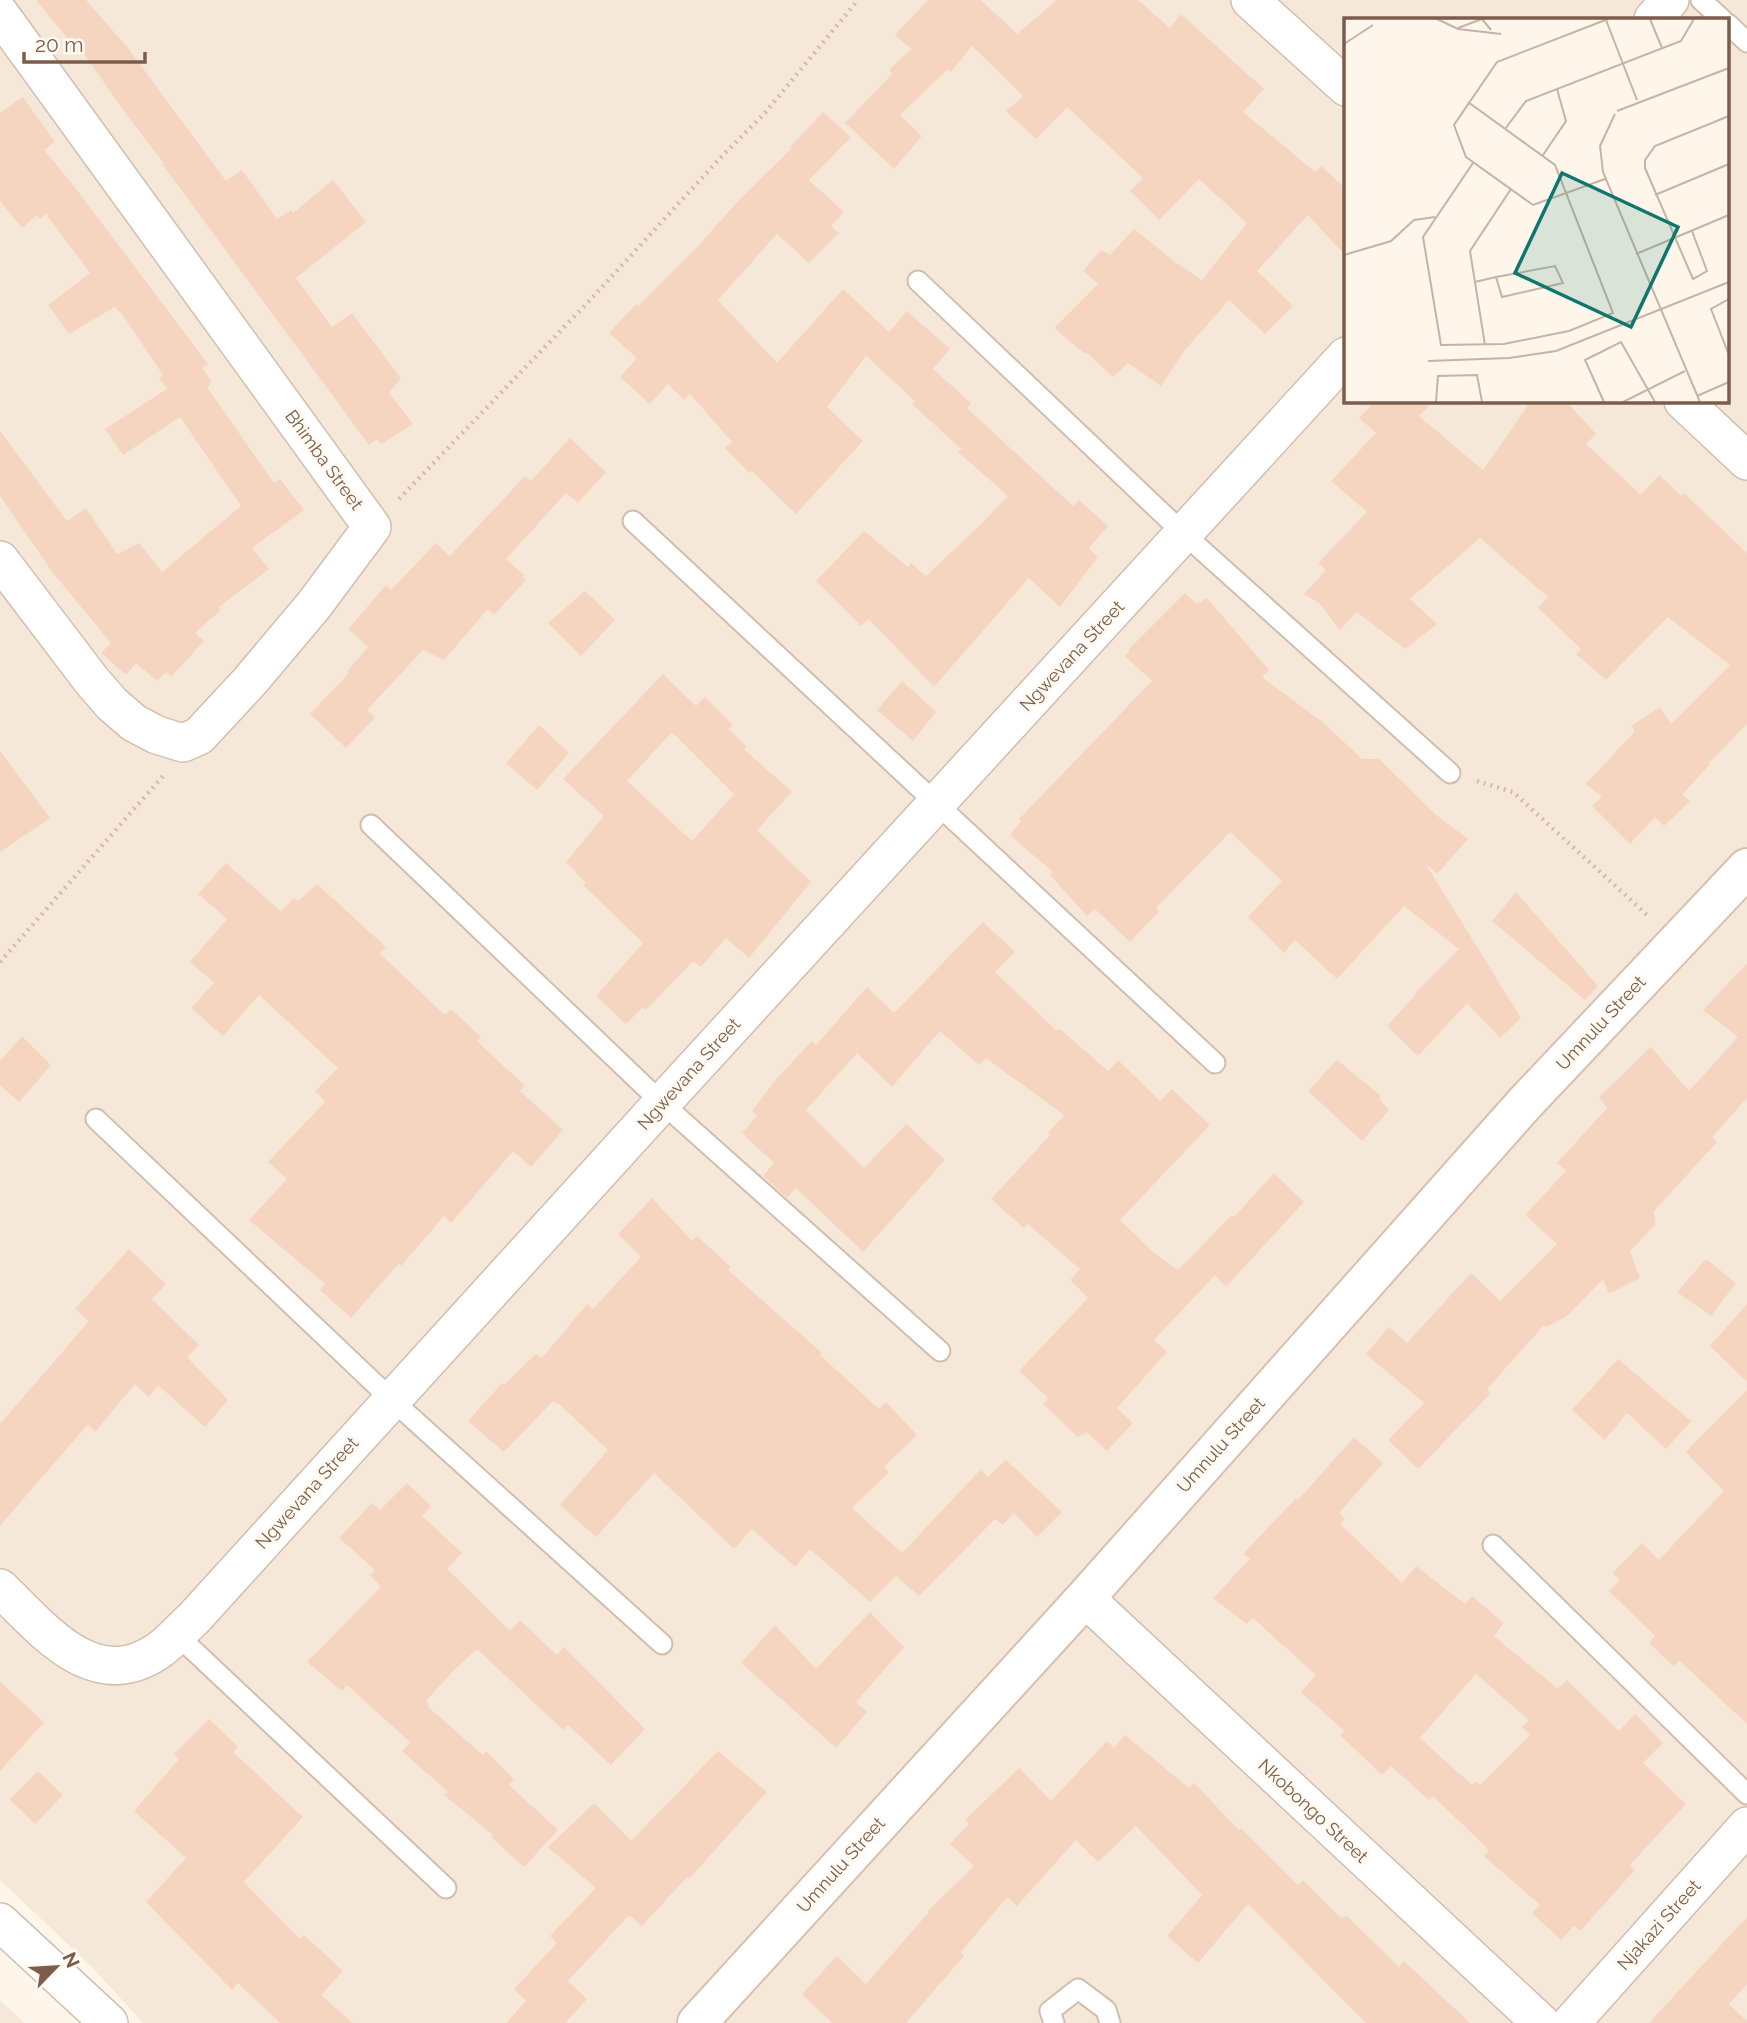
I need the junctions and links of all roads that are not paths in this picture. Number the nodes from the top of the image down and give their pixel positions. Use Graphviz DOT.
graph roads {
  1 [pos="1251,0"];
  2 [pos="1670,0"];
  3 [pos="1701,0"];
  4 [pos="0,14"];
  5 [pos="1654,18"];
  6 [pos="1721,18"];
  7 [pos="1730,26"];
  8 [pos="1747,42"];
  9 [pos="1344,85"];
  10 [pos="918,281"];
  11 [pos="1344,358"];
  12 [pos="1684,402"];
  13 [pos="1747,461"];
  14 [pos="633,522"];
  15 [pos="1184,534"];
  16 [pos="0,560"];
  17 [pos="1450,773"];
  18 [pos="935,804"];
  19 [pos="371,825"];
  20 [pos="1747,868"];
  21 [pos="1215,1063"];
  22 [pos="662,1103"];
  23 [pos="96,1119"];
  24 [pos="940,1350"];
  25 [pos="393,1400"];
  26 [pos="1493,1545"];
  27 [pos="0,1588"];
  28 [pos="1085,1598"];
  29 [pos="176,1634"];
  30 [pos="662,1644"];
  31 [pos="1747,1794"];
  32 [pos="1747,1826"];
  33 [pos="446,1888"];
  34 [pos="0,1922"];
  35 [pos="109,2023"];
  36 [pos="697,2023"];
  37 [pos="1054,2023"];
  38 [pos="1110,2023"];
  39 [pos="1541,2023"];
  40 [pos="1570,2023"];
  1 -- 9 [label="street"];
  2 -- 5 [label="street"];
  3 -- 6 [label="lane"];
  4 -- 16 [label="street, Bhimba Street"];
  7 -- 8 [label="lane"];
  10 -- 15 [label="lane"];
  11 -- 15 [label="street, Ngwevana Street"];
  12 -- 13 [label="street"];
  14 -- 18 [label="lane"];
  15 -- 17 [label="lane"];
  15 -- 18 [label="street, Ngwevana Street"];
  18 -- 21 [label="lane"];
  18 -- 22 [label="street, Ngwevana Street"];
  19 -- 22 [label="lane"];
  20 -- 28 [label="street, Umnulu Street"];
  22 -- 24 [label="lane"];
  22 -- 25 [label="street, Ngwevana Street"];
  23 -- 25 [label="lane"];
  25 -- 29 [label="street, Ngwevana Street"];
  25 -- 30 [label="lane"];
  26 -- 31 [label="lane"];
  27 -- 29 [label="street, Ngwevana Street"];
  28 -- 36 [label="street, Umnulu Street"];
  28 -- 39 [label="street, Nkobongo Street"];
  29 -- 33 [label="lane"];
  32 -- 40 [label="street, Njakazi Street"];
  34 -- 35 [label="street"];
  37 -- 38 [label="lane"];
}
